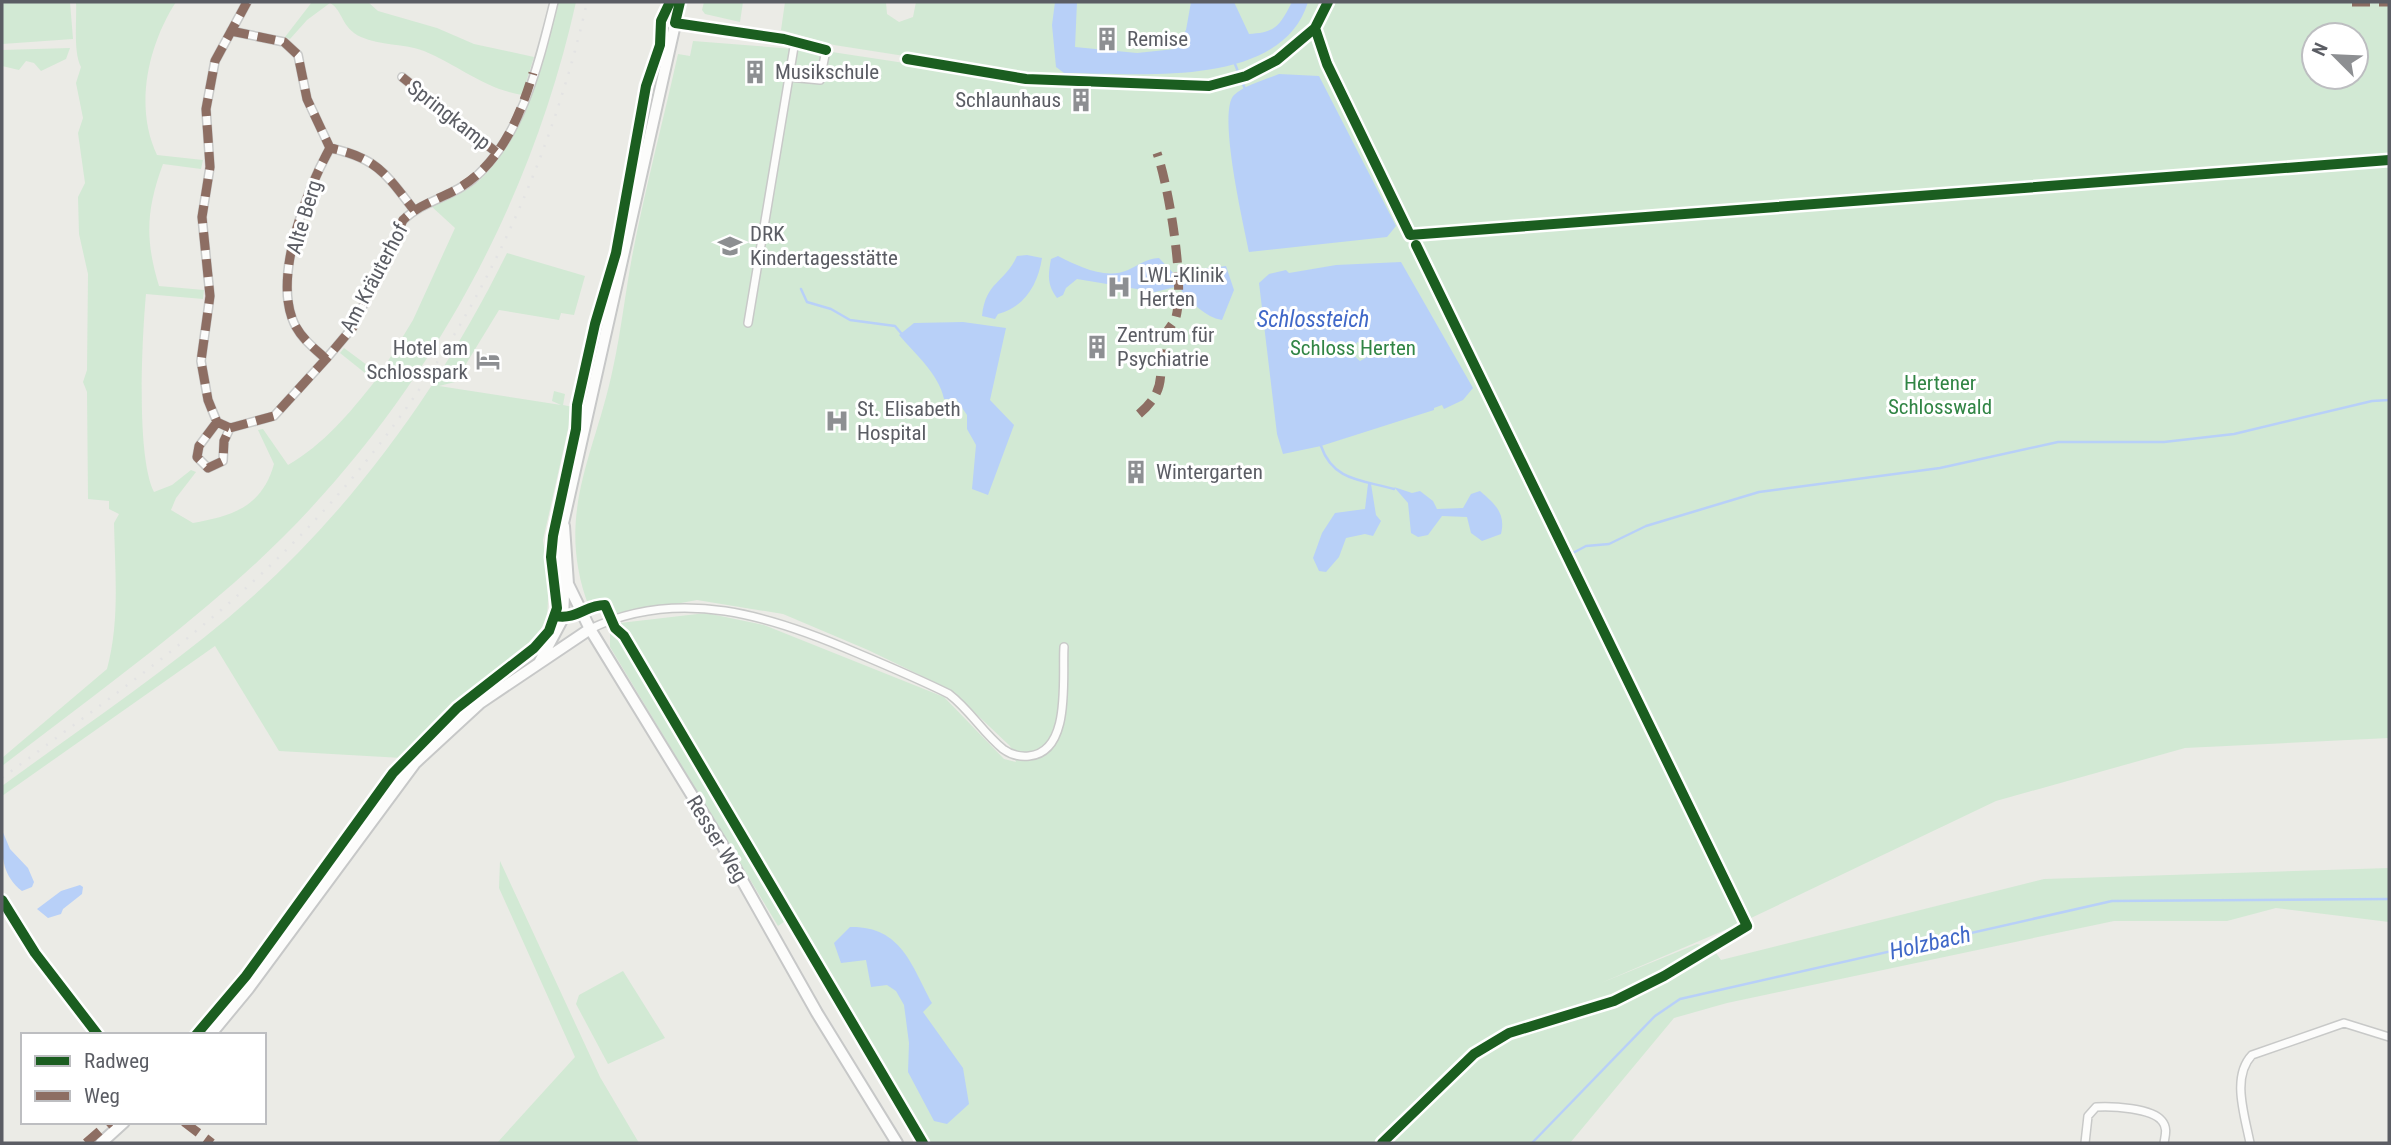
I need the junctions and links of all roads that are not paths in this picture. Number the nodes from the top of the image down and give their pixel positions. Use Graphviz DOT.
graph roads {
  1 [pos="247,2"];
  2 [pos="554,2"];
  3 [pos="680,2"];
  4 [pos="675,23"];
  5 [pos="231,31"];
  6 [pos="795,41"];
  7 [pos="401,77"];
  8 [pos="789,77"];
  9 [pos="330,148"];
  10 [pos="496,152"];
  11 [pos="414,210"];
  12 [pos="748,323"];
  13 [pos="326,359"];
  14 [pos="217,422"];
  15 [pos="230,428"];
  16 [pos="564,526"];
  17 [pos="590,629"];
  18 [pos="1063,647"];
  19 [pos="539,663"];
  20 [pos="212,1033"];
  21 [pos="2389,1037"];
  22 [pos="122,1124"];
  23 [pos="101,1143"];
  24 [pos="897,1143"];
  25 [pos="2085,1143"];
  26 [pos="2164,1143"];
  27 [pos="2250,1143"];
  1 -- 5 [label="street"];
  2 -- 10 [label="street, Am Kräuterhof"];
  3 -- 4 [label="main road, Resser Weg"];
  4 -- 6 [label="street"];
  4 -- 16 [label="main road, Resser Weg"];
  5 -- 9 [label="street"];
  5 -- 14 [label="street"];
  6 -- 8 [label="street"];
  6 -- 8 [label="street"];
  7 -- 10 [label="street, Springkamp"];
  8 -- 12 [label="street"];
  9 -- 11 [label="street"];
  9 -- 13 [label="street, Alte Berg"];
  10 -- 11 [label="street, Am Kräuterhof"];
  11 -- 13 [label="street, Am Kräuterhof"];
  13 -- 15 [label="street, Am Kräuterhof"];
  14 -- 15 [label="street"];
  14 -- 15 [label="street"];
  16 -- 17 [label="main road, Resser Weg"];
  16 -- 19 [label="main road, Resser Weg"];
  17 -- 18 [label="street"];
  17 -- 19 [label="main road"];
  17 -- 24 [label="main road, Resser Weg"];
  19 -- 20 [label="main road"];
  21 -- 27 [label="street"];
  22 -- 23 [label="main road"];
  25 -- 26 [label="street"];
}
